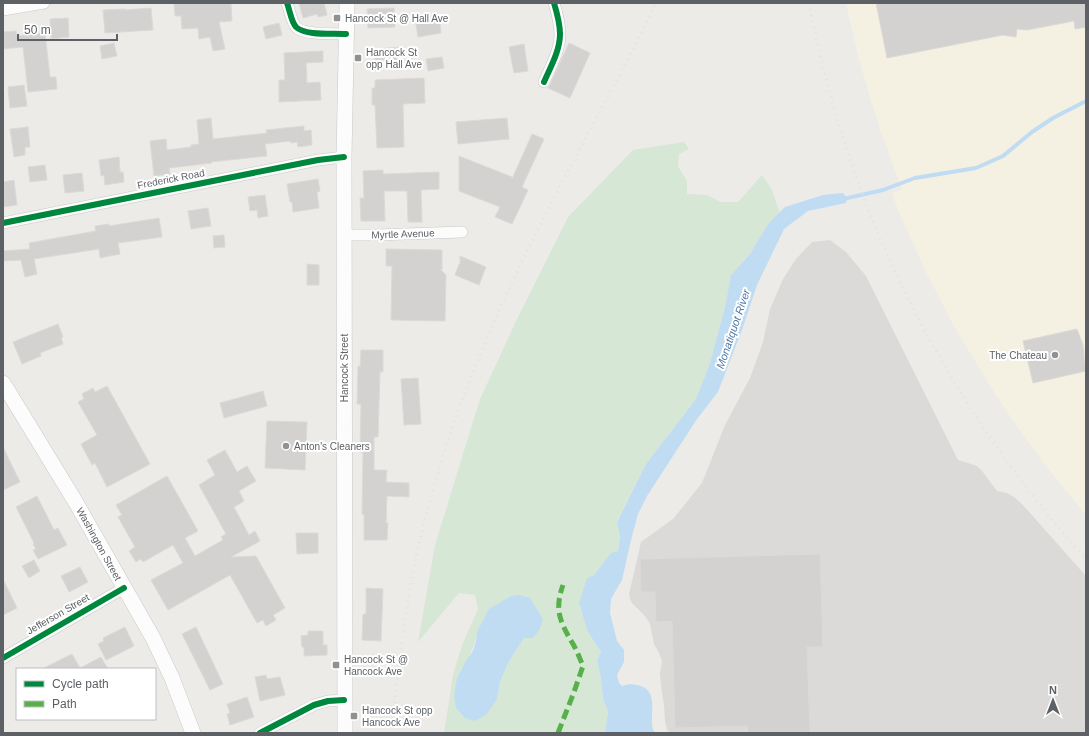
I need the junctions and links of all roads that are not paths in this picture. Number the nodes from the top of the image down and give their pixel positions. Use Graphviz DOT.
graph roads {
  1 [pos="44,3"];
  2 [pos="287,3"];
  3 [pos="347,3"];
  4 [pos="554,3"];
  5 [pos="3,10"];
  6 [pos="346,34"];
  7 [pos="544,82"];
  8 [pos="344,157"];
  9 [pos="3,223"];
  10 [pos="462,232"];
  11 [pos="344,235"];
  12 [pos="3,383"];
  13 [pos="124,588"];
  14 [pos="3,658"];
  15 [pos="344,700"];
  16 [pos="193,733"];
  17 [pos="260,733"];
  18 [pos="345,733"];
  1 -- 5 [label="street"];
  2 -- 6 [label="street"];
  3 -- 6 [label="main road, Hancock Street"];
  4 -- 7 [label="street"];
  6 -- 8 [label="main road, Hancock Street"];
  8 -- 9 [label="street, Frederick Road"];
  8 -- 11 [label="main road, Hancock Street"];
  10 -- 11 [label="street, Myrtle Avenue"];
  11 -- 15 [label="main road, Hancock Street"];
  12 -- 13 [label="main road, Washington Street"];
  13 -- 14 [label="street, Jefferson Street"];
  13 -- 16 [label="main road, Washington Street"];
  15 -- 17 [label="street"];
  15 -- 18 [label="main road, Hancock Street"];
}
